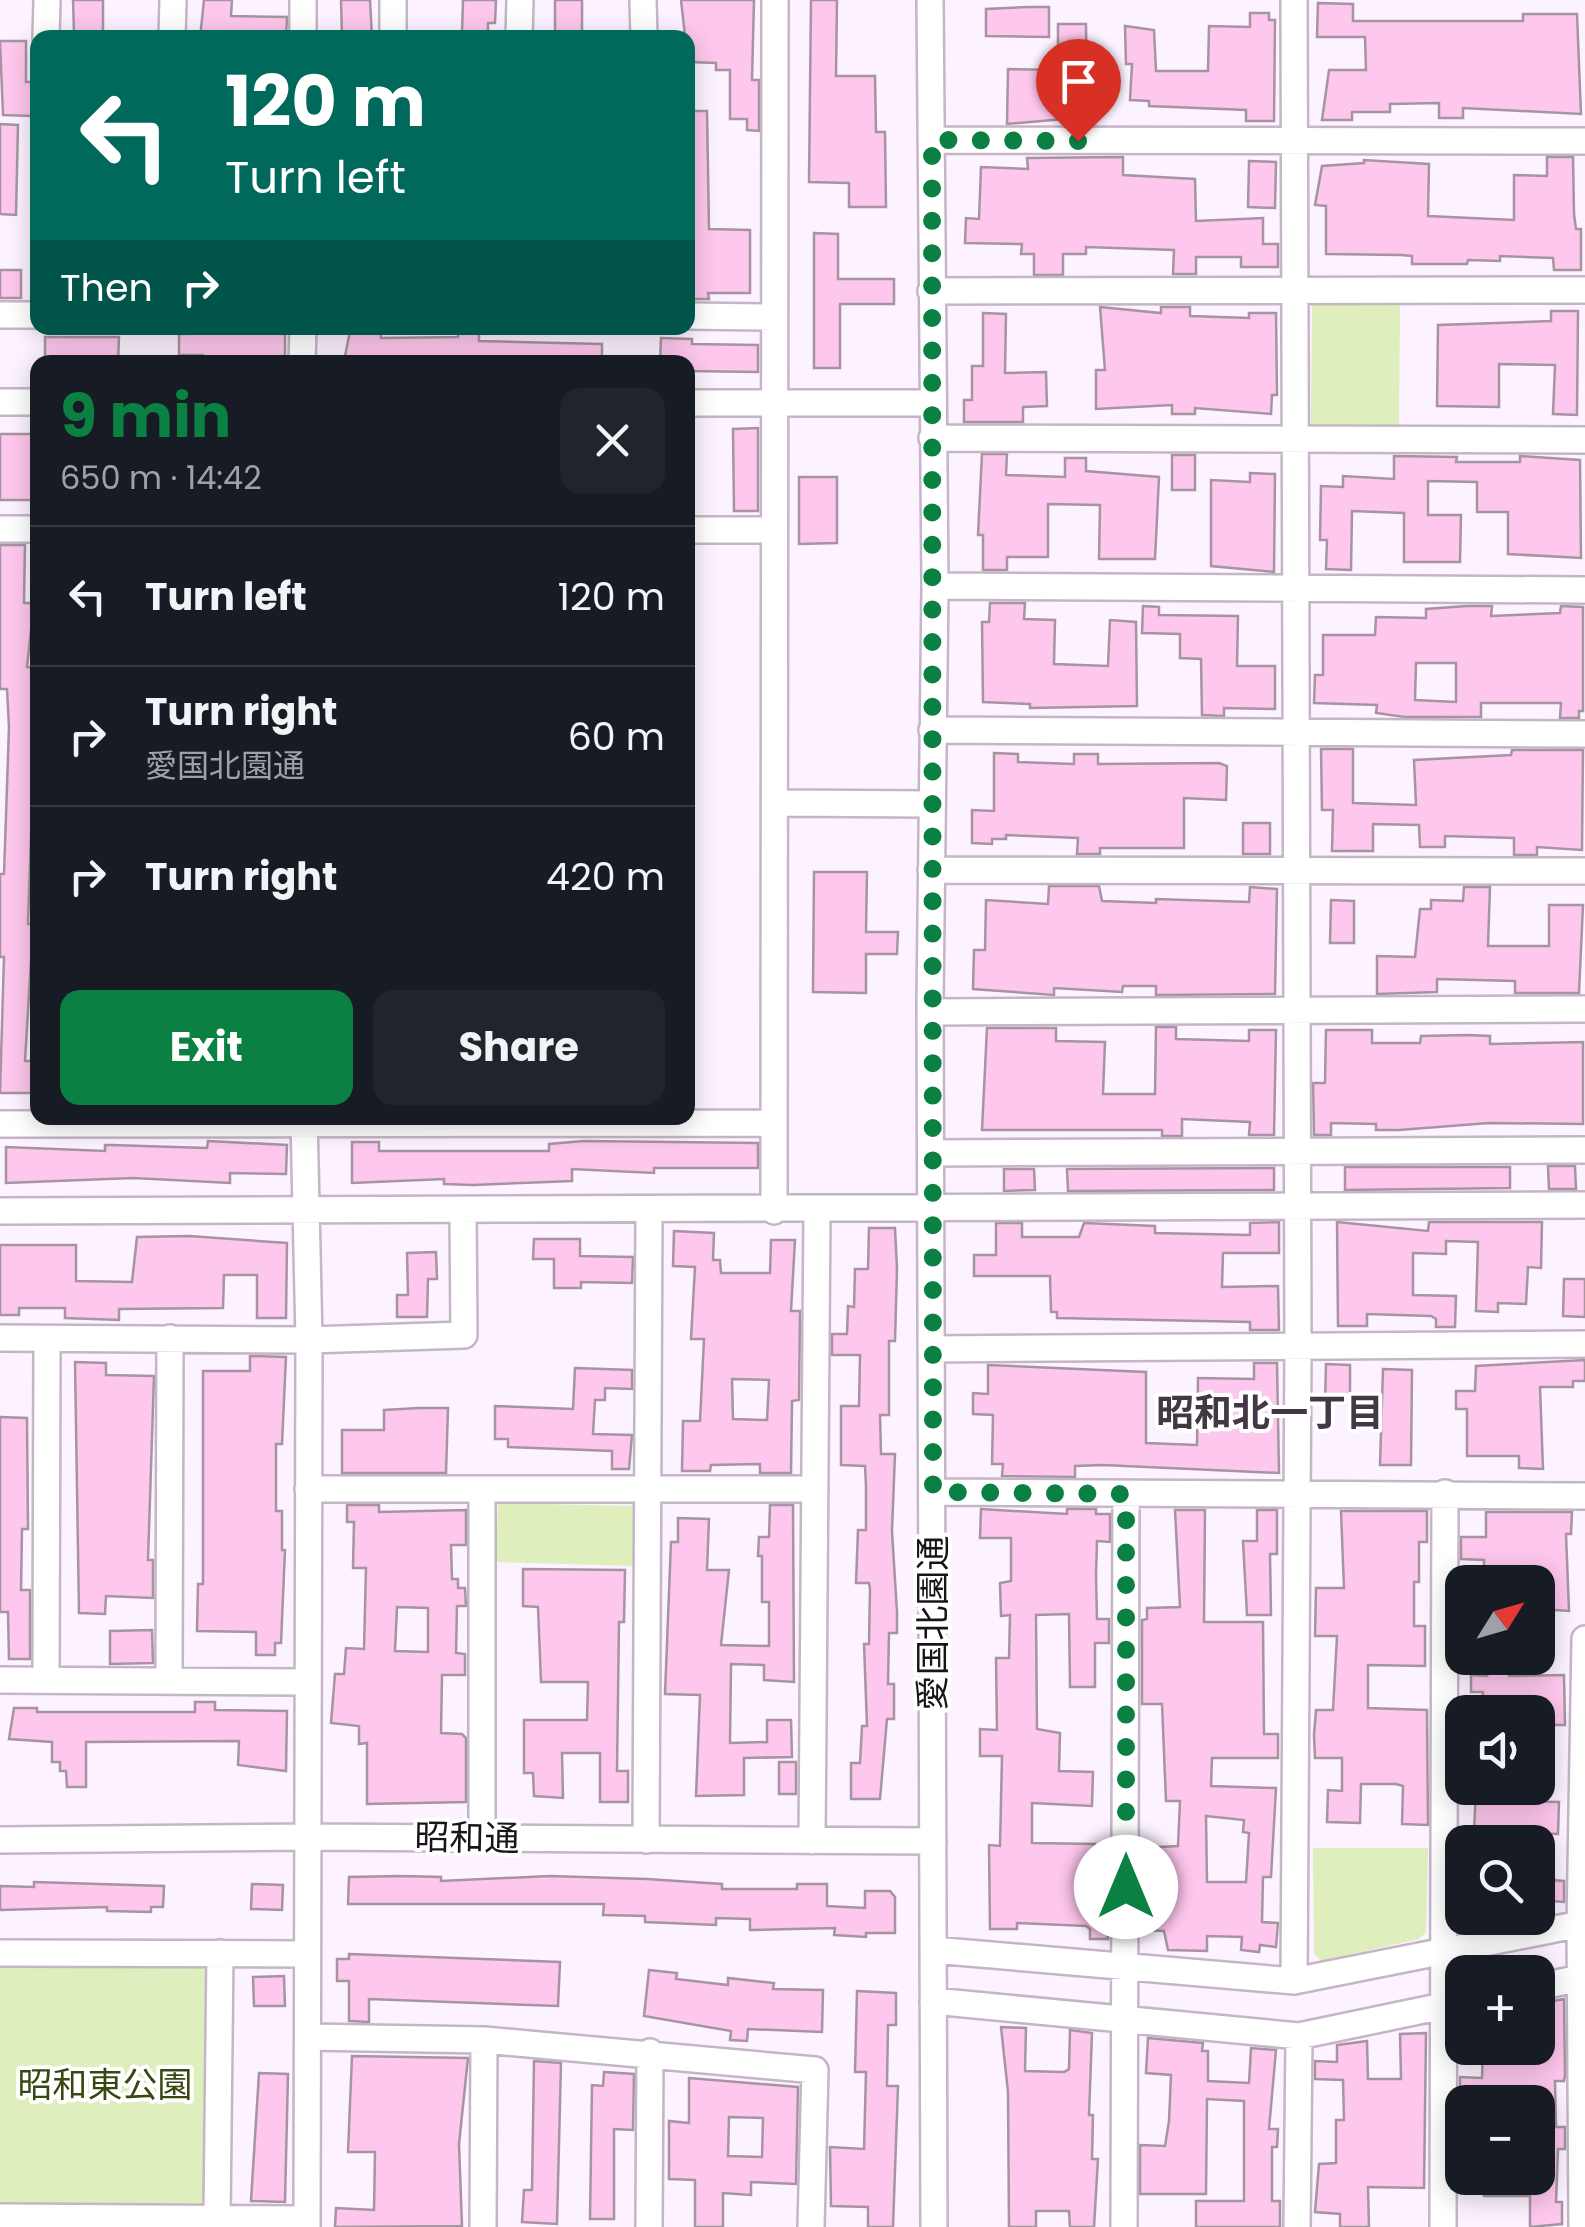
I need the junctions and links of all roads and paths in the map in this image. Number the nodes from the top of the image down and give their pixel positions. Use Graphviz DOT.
graph roads {
  1 [pos="46,0"];
  2 [pos="172,0"];
  3 [pos="303,0"];
  4 [pos="393,0"];
  5 [pos="520,0"];
  6 [pos="644,0"];
  7 [pos="775,0"];
  8 [pos="930,0"];
  9 [pos="1294,0"];
  10 [pos="46,30"];
  11 [pos="172,30"];
  12 [pos="303,30"];
  13 [pos="393,30"];
  14 [pos="520,30"];
  15 [pos="644,30"];
  16 [pos="932,140"];
  17 [pos="1585,141"];
  18 [pos="1298,142"];
  19 [pos="1298,290"];
  20 [pos="1585,290"];
  21 [pos="931,291"];
  22 [pos="30,315"];
  23 [pos="0,316"];
  24 [pos="695,316"];
  25 [pos="773,317"];
  26 [pos="0,402"];
  27 [pos="30,402"];
  28 [pos="695,403"];
  29 [pos="775,403"];
  30 [pos="931,403"];
  31 [pos="1294,437"];
  32 [pos="932,438"];
  33 [pos="1585,440"];
  34 [pos="30,528"];
  35 [pos="0,529"];
  36 [pos="695,530"];
  37 [pos="773,530"];
  38 [pos="935,586"];
  39 [pos="1296,588"];
  40 [pos="1585,590"];
  41 [pos="932,730"];
  42 [pos="1295,731"];
  43 [pos="1585,734"];
  44 [pos="776,803"];
  45 [pos="932,804"];
  46 [pos="931,870"];
  47 [pos="1585,871"];
  48 [pos="1296,872"];
  49 [pos="1585,1009"];
  50 [pos="930,1012"];
  51 [pos="1296,1012"];
  52 [pos="30,1122"];
  53 [pos="695,1122"];
  54 [pos="774,1123"];
  55 [pos="0,1124"];
  56 [pos="304,1125"];
  57 [pos="1585,1150"];
  58 [pos="1298,1152"];
  59 [pos="931,1154"];
  60 [pos="1585,1205"];
  61 [pos="1297,1207"];
  62 [pos="932,1208"];
  63 [pos="0,1211"];
  64 [pos="648,1211"];
  65 [pos="817,1211"];
  66 [pos="308,1212"];
  67 [pos="463,1212"];
  68 [pos="774,1212"];
  69 [pos="0,1338"];
  70 [pos="170,1338"];
  71 [pos="47,1339"];
  72 [pos="309,1340"];
  73 [pos="1585,1344"];
  74 [pos="1298,1348"];
  75 [pos="932,1349"];
  76 [pos="308,1488"];
  77 [pos="482,1490"];
  78 [pos="648,1490"];
  79 [pos="815,1490"];
  80 [pos="933,1492"];
  81 [pos="1295,1493"];
  82 [pos="1126,1494"];
  83 [pos="1445,1494"];
  84 [pos="1585,1496"];
  85 [pos="1585,1639"];
  86 [pos="0,1680"];
  87 [pos="46,1680"];
  88 [pos="168,1680"];
  89 [pos="307,1682"];
  90 [pos="306,1836"];
  91 [pos="482,1838"];
  92 [pos="0,1840"];
  93 [pos="646,1840"];
  94 [pos="812,1841"];
  95 [pos="933,1841"];
  96 [pos="1580,1924"];
  97 [pos="933,1950"];
  98 [pos="1442,1950"];
  99 [pos="220,1953"];
  100 [pos="0,1954"];
  101 [pos="306,1954"];
  102 [pos="1445,1965"];
  103 [pos="1125,1966"];
  104 [pos="1580,1978"];
  105 [pos="1294,1981"];
  106 [pos="1555,1983"];
  107 [pos="934,2001"];
  108 [pos="1445,2006"];
  109 [pos="1122,2019"];
  110 [pos="1299,2036"];
  111 [pos="308,2037"];
  112 [pos="484,2040"];
  113 [pos="650,2052"];
  114 [pos="1450,2065"];
  115 [pos="217,2216"];
  116 [pos="0,2217"];
  117 [pos="307,2223"];
  118 [pos="483,2227"];
  119 [pos="649,2227"];
  120 [pos="811,2227"];
  121 [pos="934,2227"];
  122 [pos="1124,2227"];
  123 [pos="1297,2227"];
  124 [pos="1443,2227"];
  125 [pos="1582,2227"];
  1 -- 10 [label="street"];
  2 -- 11 [label="street"];
  3 -- 12 [label="street"];
  4 -- 13 [label="street"];
  5 -- 14 [label="street"];
  6 -- 15 [label="street"];
  7 -- 25 [label="street"];
  8 -- 16 [label="street, 愛国北園通"];
  9 -- 18 [label="street"];
  16 -- 18 [label="street"];
  16 -- 21 [label="street, 愛国北園通"];
  17 -- 18 [label="street"];
  18 -- 19 [label="street"];
  19 -- 20 [label="street"];
  19 -- 21 [label="street"];
  19 -- 31 [label="street"];
  21 -- 30 [label="street, 愛国北園通"];
  22 -- 23 [label="street"];
  24 -- 25 [label="street"];
  25 -- 29 [label="street"];
  26 -- 27 [label="street"];
  28 -- 29 [label="street"];
  29 -- 30 [label="street"];
  29 -- 37 [label="street"];
  30 -- 32 [label="street, 愛国北園通"];
  31 -- 32 [label="street"];
  31 -- 33 [label="street"];
  31 -- 39 [label="street"];
  32 -- 38 [label="street, 愛国北園通"];
  34 -- 35 [label="street"];
  36 -- 37 [label="street"];
  37 -- 44 [label="street"];
  38 -- 39 [label="street"];
  38 -- 41 [label="street, 愛国北園通"];
  39 -- 40 [label="street"];
  39 -- 42 [label="street"];
  41 -- 42 [label="street"];
  41 -- 45 [label="street, 愛国北園通"];
  42 -- 43 [label="street"];
  42 -- 48 [label="street"];
  44 -- 45 [label="street"];
  44 -- 54 [label="street"];
  45 -- 46 [label="street, 愛国北園通"];
  46 -- 48 [label="street"];
  46 -- 50 [label="street, 愛国北園通"];
  47 -- 48 [label="street"];
  48 -- 51 [label="street"];
  49 -- 51 [label="street"];
  50 -- 51 [label="street"];
  50 -- 59 [label="street, 愛国北園通"];
  51 -- 58 [label="street"];
  52 -- 55 [label="street"];
  53 -- 54 [label="street"];
  54 -- 68 [label="street"];
  56 -- 66 [label="street"];
  57 -- 58 [label="street"];
  58 -- 59 [label="street"];
  58 -- 61 [label="street"];
  59 -- 62 [label="street, 愛国北園通"];
  60 -- 61 [label="street"];
  61 -- 62 [label="street"];
  61 -- 74 [label="street"];
  62 -- 65 [label="street"];
  62 -- 75 [label="street, 愛国北園通"];
  63 -- 66 [label="street"];
  64 -- 67 [label="street"];
  64 -- 68 [label="street"];
  64 -- 78 [label="street"];
  65 -- 68 [label="street"];
  65 -- 79 [label="street"];
  66 -- 67 [label="street"];
  66 -- 72 [label="street"];
  67 -- 72 [label="street"];
  69 -- 71 [label="street"];
  70 -- 71 [label="street"];
  70 -- 72 [label="street"];
  70 -- 88 [label="street"];
  71 -- 87 [label="street"];
  72 -- 76 [label="street"];
  73 -- 74 [label="street"];
  74 -- 75 [label="street"];
  74 -- 81 [label="street"];
  75 -- 80 [label="street, 愛国北園通"];
  76 -- 77 [label="street"];
  76 -- 89 [label="street"];
  77 -- 78 [label="street"];
  77 -- 91 [label="street"];
  78 -- 79 [label="street"];
  78 -- 93 [label="street"];
  79 -- 94 [label="street"];
  80 -- 82 [label="street"];
  80 -- 95 [label="street, 愛国北園通"];
  81 -- 82 [label="street"];
  81 -- 83 [label="street"];
  81 -- 105 [label="street"];
  82 -- 103 [label="street"];
  83 -- 84 [label="street"];
  83 -- 98 [label="street"];
  85 -- 96 [label="street"];
  86 -- 87 [label="street"];
  87 -- 88 [label="street"];
  88 -- 89 [label="street"];
  89 -- 90 [label="street"];
  90 -- 91 [label="street, 昭和通"];
  90 -- 92 [label="street, 昭和通"];
  90 -- 101 [label="street"];
  91 -- 93 [label="street, 昭和通"];
  93 -- 94 [label="street, 昭和通"];
  94 -- 95 [label="street, 昭和通"];
  95 -- 97 [label="street, 愛国北園通"];
  96 -- 98 [label="street"];
  96 -- 104 [label="street"];
  97 -- 103 [label="street"];
  97 -- 107 [label="street, 愛国北園通"];
  98 -- 102 [label="street"];
  98 -- 105 [label="street"];
  99 -- 100 [label="street"];
  99 -- 101 [label="street"];
  99 -- 115 [label="street"];
  101 -- 111 [label="street"];
  103 -- 105 [label="street"];
  103 -- 109 [label="street"];
  104 -- 106 [label="street"];
  104 -- 125 [label="street"];
  107 -- 109 [label="street"];
  107 -- 121 [label="street, 愛国北園通"];
  108 -- 110 [label="street"];
  109 -- 110 [label="street"];
  109 -- 122 [label="street"];
  110 -- 123 [label="street"];
  111 -- 112 [label="street"];
  111 -- 117 [label="street"];
  112 -- 113 [label="street"];
  112 -- 118 [label="street"];
  113 -- 119 [label="street"];
  113 -- 120 [label="street"];
  114 -- 124 [label="street"];
  115 -- 116 [label="street"];
  115 -- 117 [label="street"];
}
